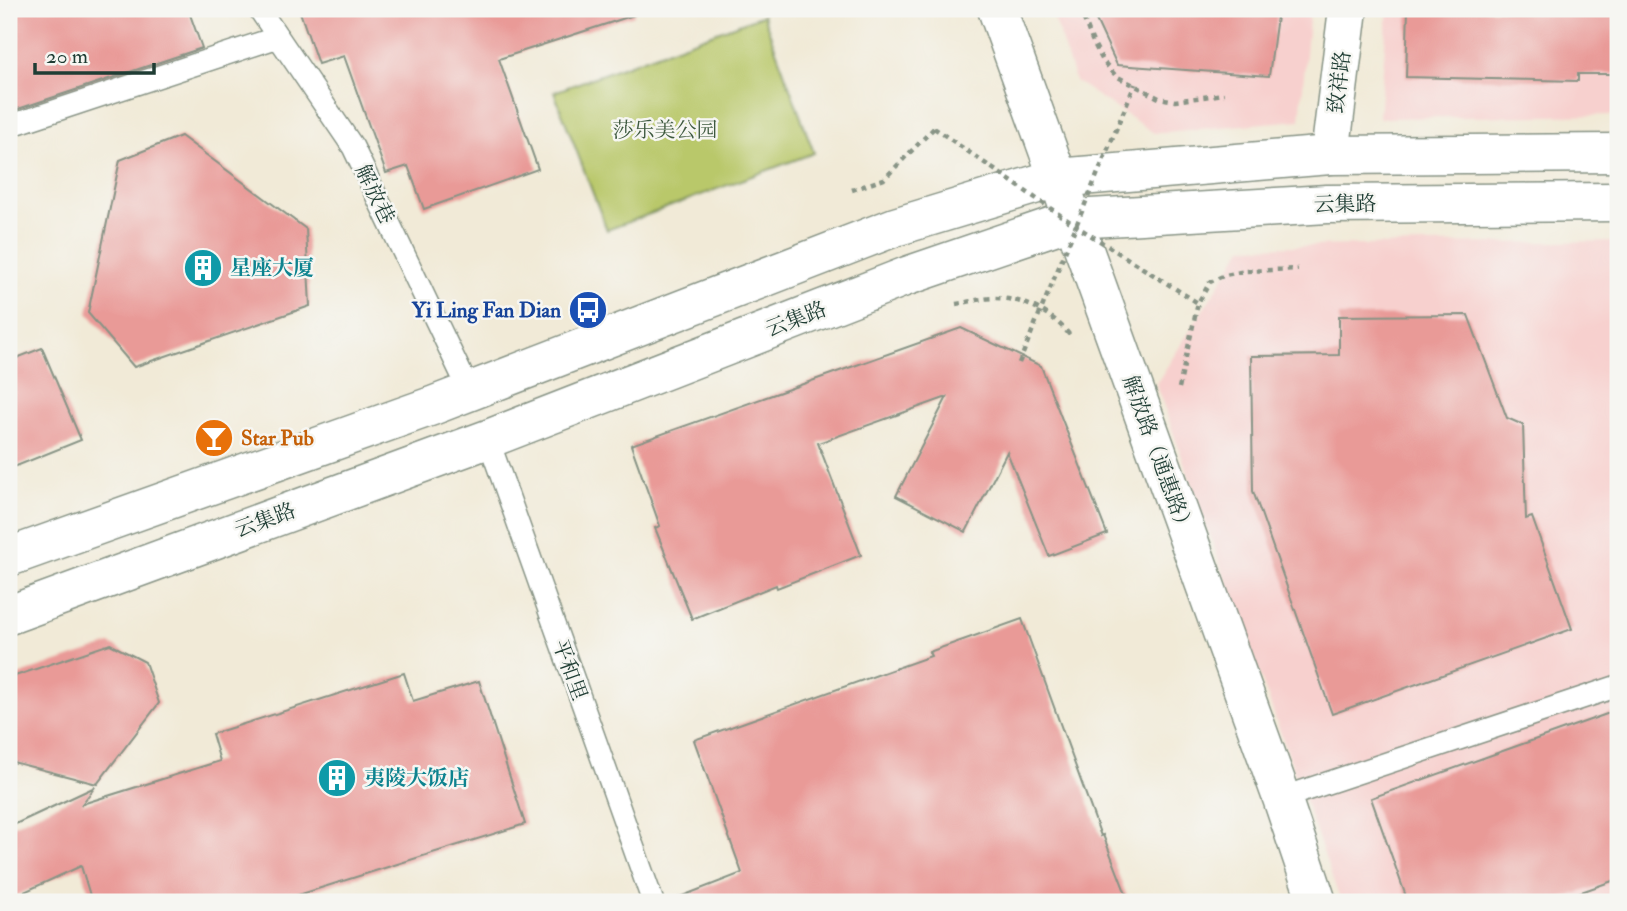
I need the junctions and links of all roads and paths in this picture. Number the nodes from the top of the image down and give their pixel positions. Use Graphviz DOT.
graph roads {
  1 [pos="259,9"];
  2 [pos="998,9"];
  3 [pos="1080,9"];
  4 [pos="1348,9"];
  5 [pos="278,37"];
  6 [pos="1135,85"];
  7 [pos="1224,93"];
  8 [pos="9,127"];
  9 [pos="1618,153"];
  10 [pos="1330,155"];
  11 [pos="1057,178"];
  12 [pos="852,190"];
  13 [pos="1618,202"];
  14 [pos="1075,223"];
  15 [pos="1298,269"];
  16 [pos="1198,303"];
  17 [pos="953,304"];
  18 [pos="1042,310"];
  19 [pos="1075,346"];
  20 [pos="1019,363"];
  21 [pos="1179,388"];
  22 [pos="470,392"];
  23 [pos="488,439"];
  24 [pos="9,557"];
  25 [pos="9,615"];
  26 [pos="1618,686"];
  27 [pos="1282,798"];
  28 [pos="653,902"];
  29 [pos="1317,902"];
  1 -- 5 [label="lane, 解放巷"];
  2 -- 11 [label="main road, 解放路（通惠路）"];
  3 -- 6 [label="path"];
  4 -- 10 [label="main road, 致祥路"];
  5 -- 8 [label="lane"];
  5 -- 22 [label="lane, 解放巷"];
  6 -- 7 [label="path"];
  6 -- 14 [label="path, bridge"];
  9 -- 10 [label="main road"];
  10 -- 11 [label="main road"];
  11 -- 14 [label="main road, 解放路（通惠路）"];
  11 -- 22 [label="main road"];
  12 -- 14 [label="path, bridge"];
  13 -- 14 [label="main road, 云集路"];
  14 -- 16 [label="path, bridge"];
  14 -- 18 [label="path, bridge"];
  14 -- 23 [label="main road, 云集路"];
  14 -- 27 [label="main road, 解放路（通惠路）"];
  15 -- 16 [label="path"];
  16 -- 21 [label="path"];
  17 -- 18 [label="path"];
  18 -- 19 [label="path"];
  18 -- 20 [label="path, bridge"];
  22 -- 24 [label="main road"];
  23 -- 25 [label="main road, 云集路"];
  23 -- 28 [label="lane, 平和里"];
  26 -- 27 [label="lane"];
  27 -- 29 [label="main road, 解放路（通惠路）"];
}
